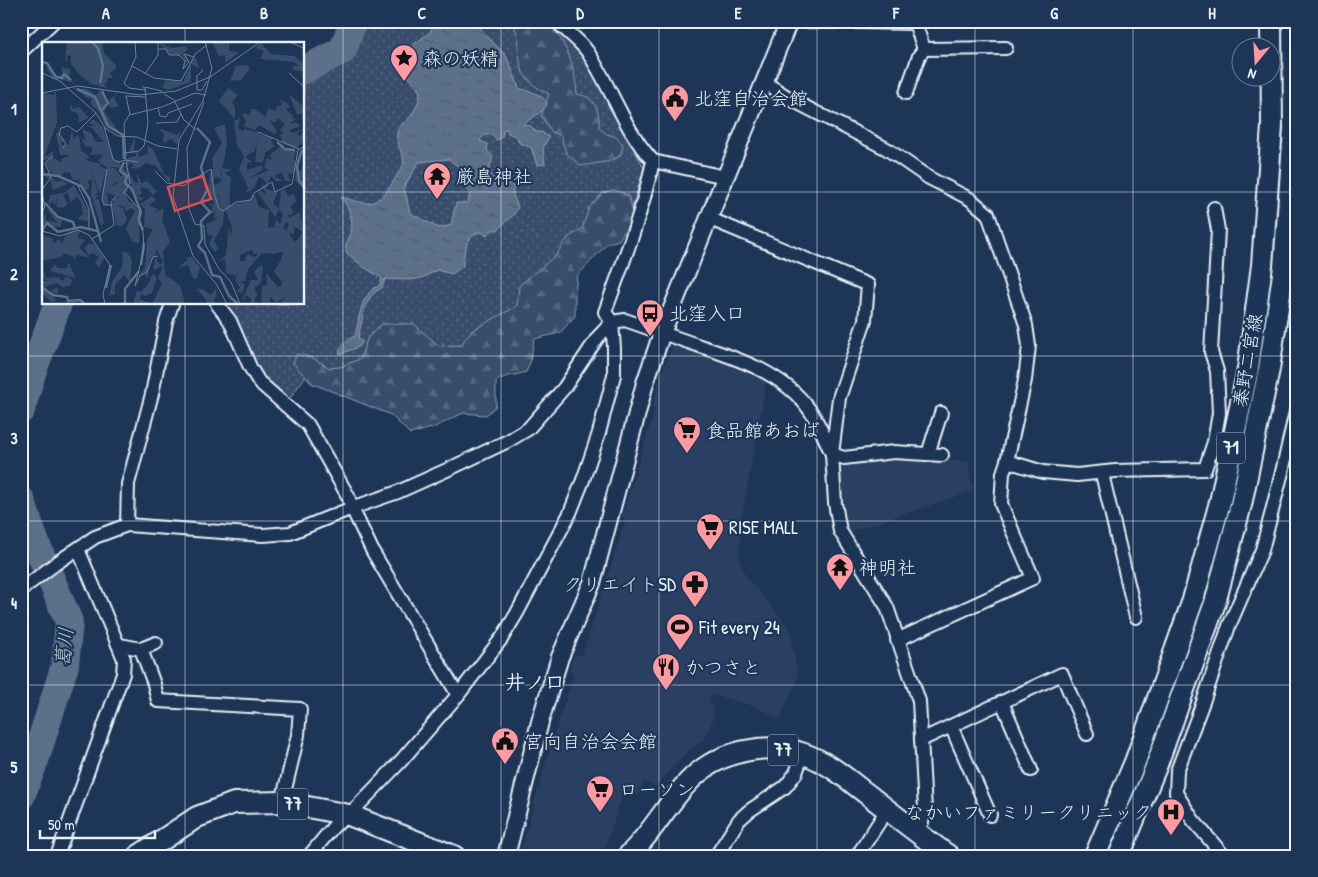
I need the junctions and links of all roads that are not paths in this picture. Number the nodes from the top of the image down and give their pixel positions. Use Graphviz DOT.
graph roads {
  1 [pos="54,21"];
  2 [pos="556,21"];
  3 [pos="789,21"];
  4 [pos="800,21"];
  5 [pos="1271,21"];
  6 [pos="1293,21"];
  7 [pos="1006,48"];
  8 [pos="924,49"];
  9 [pos="21,52"];
  10 [pos="764,82"];
  11 [pos="906,93"];
  12 [pos="653,161"];
  13 [pos="724,177"];
  14 [pos="1214,208"];
  15 [pos="708,218"];
  16 [pos="172,305"];
  17 [pos="218,305"];
  18 [pos="612,322"];
  19 [pos="662,333"];
  20 [pos="1297,407"];
  21 [pos="941,413"];
  22 [pos="832,454"];
  23 [pos="928,454"];
  24 [pos="942,454"];
  25 [pos="1007,461"];
  26 [pos="1102,474"];
  27 [pos="352,508"];
  28 [pos="127,525"];
  29 [pos="78,549"];
  30 [pos="21,590"];
  31 [pos="1136,617"];
  32 [pos="897,640"];
  33 [pos="156,643"];
  34 [pos="120,646"];
  35 [pos="141,649"];
  36 [pos="458,695"];
  37 [pos="1002,702"];
  38 [pos="950,726"];
  39 [pos="1087,734"];
  40 [pos="921,740"];
  41 [pos="803,753"];
  42 [pos="1031,770"];
  43 [pos="282,802"];
  44 [pos="888,810"];
  45 [pos="349,815"];
  46 [pos="990,815"];
  47 [pos="916,833"];
  48 [pos="57,856"];
  49 [pos="138,856"];
  50 [pos="309,856"];
  51 [pos="454,856"];
  52 [pos="506,856"];
  53 [pos="628,856"];
  54 [pos="716,856"];
  55 [pos="857,856"];
  56 [pos="949,856"];
  57 [pos="1095,856"];
  58 [pos="1119,856"];
  59 [pos="1224,856"];
  1 -- 9 [label="street"];
  2 -- 12 [label="street"];
  3 -- 10 [label="street"];
  4 -- 8 [label="street"];
  5 -- 57 [label="main road, 秦野二宮線 / 71"];
  6 -- 58 [label="main road, 秦野二宮線 / 71"];
  7 -- 8 [label="street"];
  8 -- 11 [label="street"];
  10 -- 13 [label="street"];
  10 -- 25 [label="street"];
  12 -- 13 [label="street"];
  12 -- 18 [label="street"];
  13 -- 15 [label="street"];
  14 -- 26 [label="street"];
  15 -- 19 [label="street"];
  15 -- 22 [label="street"];
  16 -- 28 [label="street"];
  17 -- 27 [label="street"];
  18 -- 19 [label="street"];
  18 -- 27 [label="street"];
  18 -- 36 [label="street"];
  19 -- 22 [label="street"];
  19 -- 52 [label="street"];
  20 -- 59 [label="street"];
  21 -- 23 [label="street"];
  22 -- 23 [label="street"];
  22 -- 32 [label="street"];
  23 -- 24 [label="street"];
  25 -- 26 [label="street"];
  25 -- 32 [label="street"];
  26 -- 31 [label="street"];
  27 -- 28 [label="street"];
  27 -- 36 [label="street"];
  28 -- 29 [label="street"];
  29 -- 30 [label="street"];
  29 -- 34 [label="street"];
  32 -- 40 [label="street"];
  33 -- 35 [label="street"];
  34 -- 35 [label="street"];
  34 -- 48 [label="street"];
  35 -- 43 [label="street"];
  36 -- 45 [label="street"];
  37 -- 38 [label="street"];
  37 -- 39 [label="street"];
  37 -- 42 [label="street"];
  38 -- 40 [label="street"];
  38 -- 46 [label="street"];
  40 -- 47 [label="street"];
  41 -- 44 [label="main road, 77"];
  41 -- 53 [label="main road, 77"];
  41 -- 54 [label="street"];
  43 -- 45 [label="main road, 77"];
  43 -- 49 [label="main road, 77"];
  44 -- 47 [label="main road, 77"];
  44 -- 55 [label="street"];
  45 -- 50 [label="street"];
  45 -- 51 [label="main road, 77"];
  47 -- 56 [label="main road, 77"];
}
